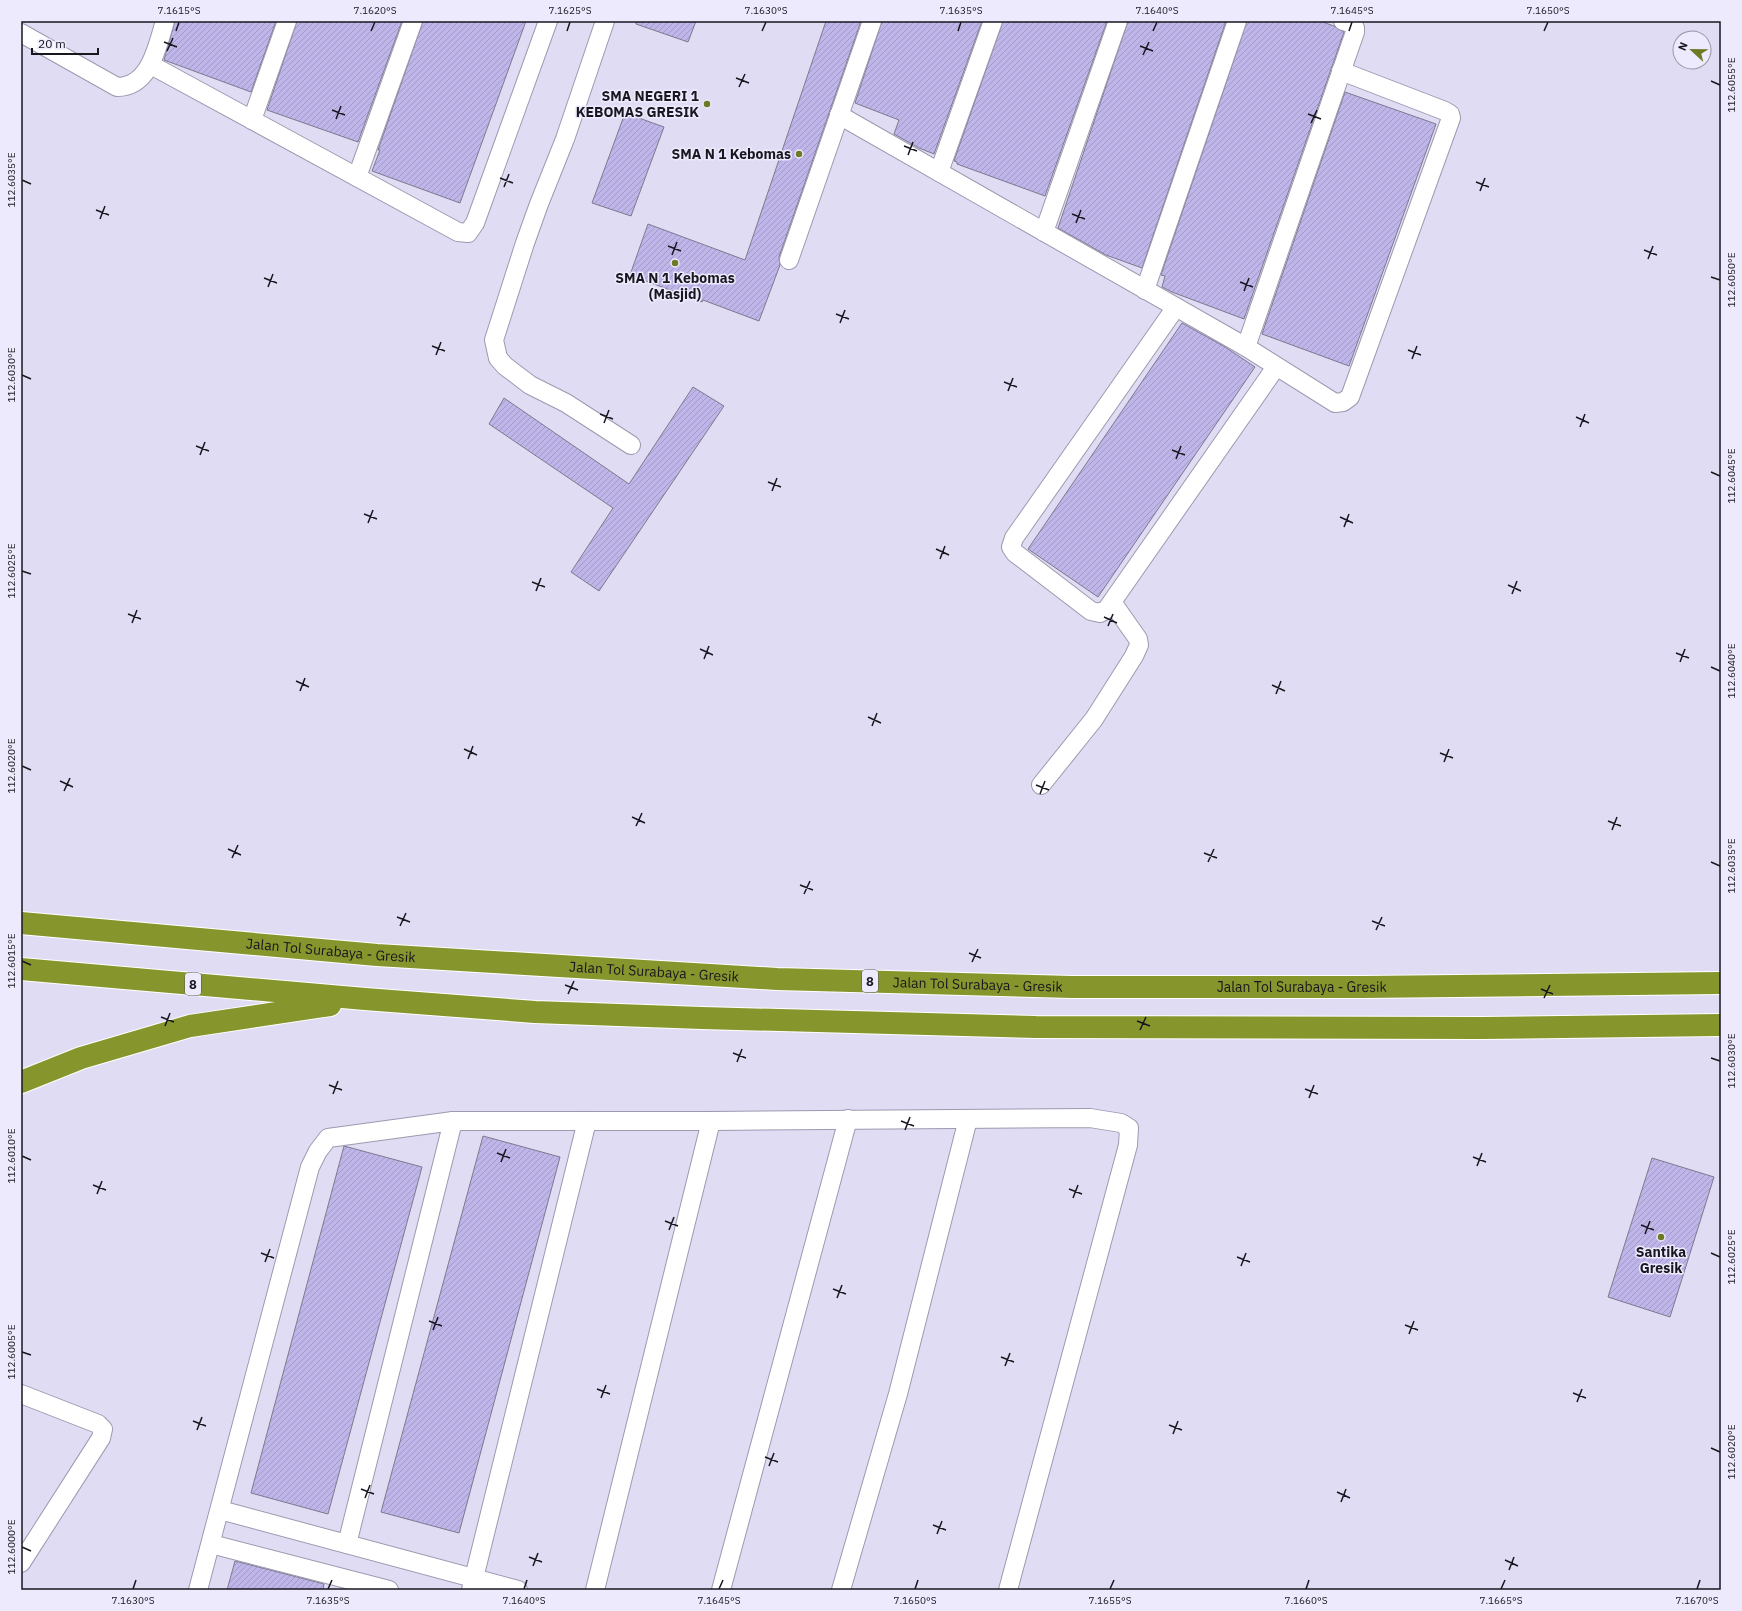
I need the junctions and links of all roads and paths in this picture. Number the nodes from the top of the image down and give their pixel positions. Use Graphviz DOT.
graph roads {
  1 [pos="165,21"];
  2 [pos="287,21"];
  3 [pos="413,21"];
  4 [pos="548,21"];
  5 [pos="605,21"];
  6 [pos="872,21"];
  7 [pos="993,21"];
  8 [pos="1118,21"];
  9 [pos="1237,21"];
  10 [pos="1343,21"];
  11 [pos="21,33"];
  12 [pos="151,65"];
  13 [pos="1342,71"];
  14 [pos="839,114"];
  15 [pos="252,120"];
  16 [pos="939,172"];
  17 [pos="357,177"];
  18 [pos="1044,232"];
  19 [pos="789,260"];
  20 [pos="1145,290"];
  21 [pos="1176,307"];
  22 [pos="1246,347"];
  23 [pos="1276,367"];
  24 [pos="631,445"];
  25 [pos="1112,602"];
  26 [pos="1041,785"];
  27 [pos="21,923"];
  28 [pos="21,969"];
  29 [pos="1721,982"];
  30 [pos="365,999"];
  31 [pos="1721,1025"];
  32 [pos="21,1082"];
  33 [pos="848,1119"];
  34 [pos="968,1119"];
  35 [pos="453,1121"];
  36 [pos="587,1121"];
  37 [pos="711,1121"];
  38 [pos="21,1394"];
  39 [pos="220,1510"];
  40 [pos="211,1544"];
  41 [pos="348,1544"];
  42 [pos="21,1563"];
  43 [pos="342,1584"];
  44 [pos="472,1584"];
  45 [pos="198,1590"];
  46 [pos="389,1590"];
  47 [pos="518,1590"];
  48 [pos="595,1590"];
  49 [pos="721,1590"];
  50 [pos="841,1590"];
  51 [pos="1008,1590"];
  1 -- 12 [label="street"];
  2 -- 15 [label="street"];
  3 -- 17 [label="street"];
  4 -- 17 [label="street"];
  5 -- 24 [label="street"];
  6 -- 14 [label="street"];
  7 -- 16 [label="street"];
  8 -- 18 [label="street"];
  9 -- 20 [label="street"];
  10 -- 13 [label="street"];
  11 -- 12 [label="street"];
  12 -- 15 [label="street"];
  13 -- 22 [label="street"];
  13 -- 23 [label="street"];
  14 -- 16 [label="street"];
  14 -- 19 [label="street"];
  15 -- 17 [label="street"];
  16 -- 18 [label="street"];
  18 -- 20 [label="street"];
  20 -- 21 [label="street"];
  21 -- 22 [label="street"];
  21 -- 25 [label="street"];
  22 -- 23 [label="street"];
  23 -- 25 [label="street"];
  25 -- 26 [label="street"];
  27 -- 29 [label="highway, Jalan Tol Surabaya - Gresik / 8"];
  28 -- 30 [label="highway, 8"];
  30 -- 31 [label="highway, 8"];
  30 -- 32 [label="highway"];
  33 -- 34 [label="street"];
  33 -- 37 [label="street"];
  33 -- 49 [label="street"];
  34 -- 50 [label="street"];
  34 -- 51 [label="street"];
  35 -- 36 [label="street"];
  35 -- 39 [label="street"];
  35 -- 41 [label="street"];
  36 -- 37 [label="street"];
  36 -- 44 [label="street"];
  37 -- 48 [label="street"];
  38 -- 42 [label="street"];
  39 -- 40 [label="street"];
  39 -- 41 [label="street"];
  40 -- 43 [label="street"];
  40 -- 45 [label="street"];
  41 -- 44 [label="street"];
  43 -- 46 [label="street"];
  44 -- 47 [label="street"];
}
